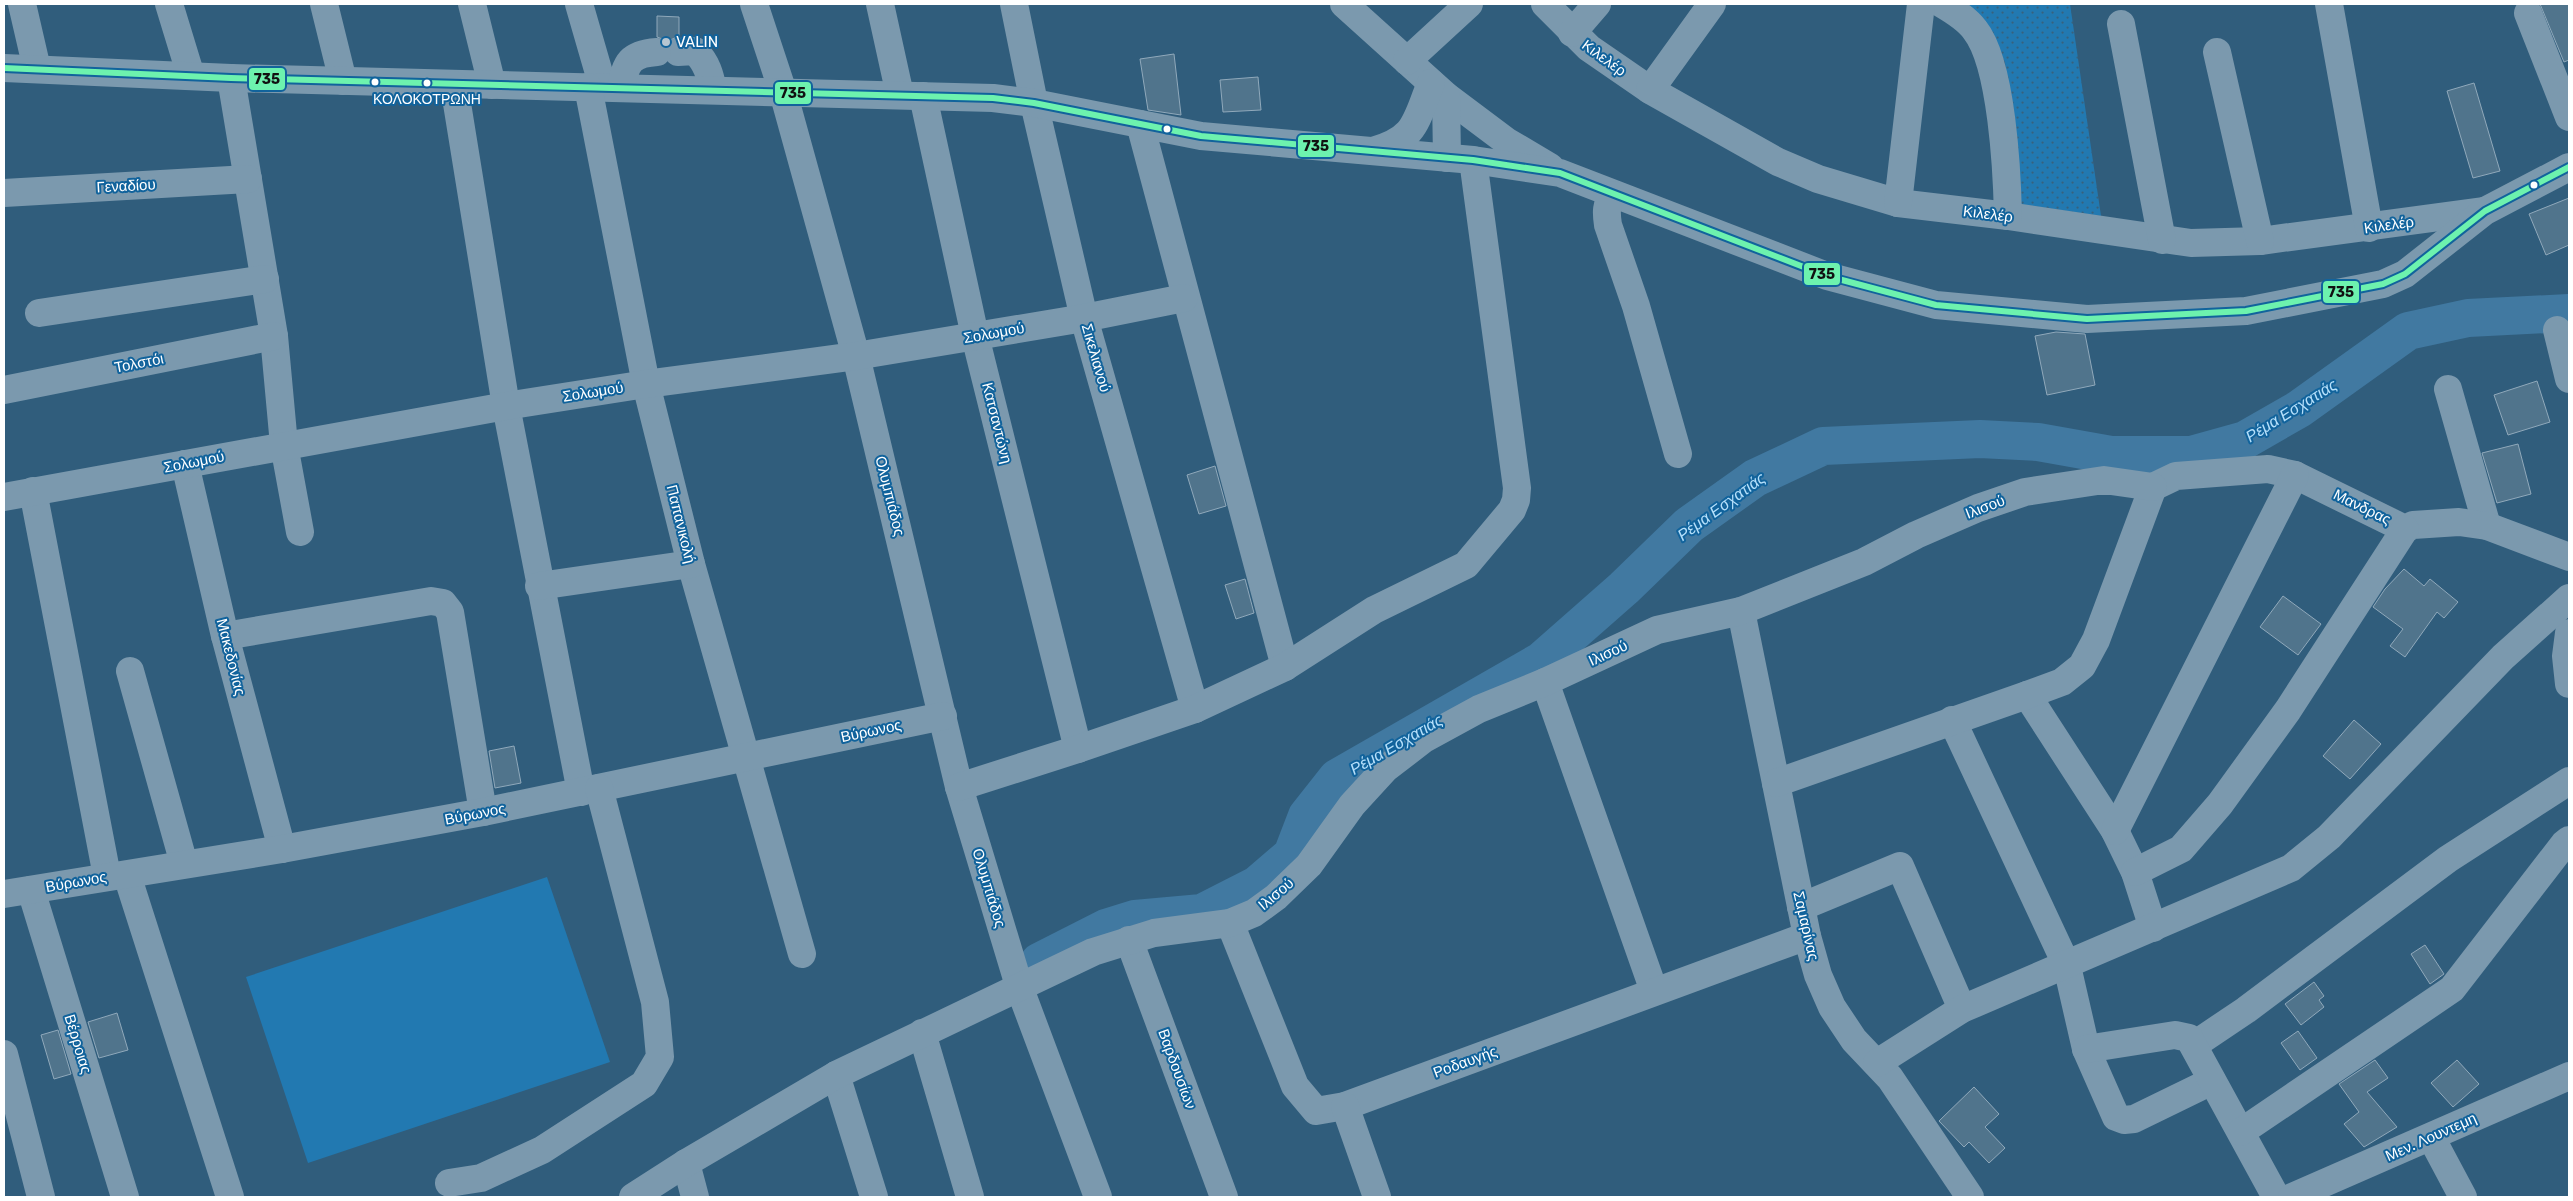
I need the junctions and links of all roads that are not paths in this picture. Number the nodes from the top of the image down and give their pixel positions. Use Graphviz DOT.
graph roads {
  1 [pos="22,4"];
  2 [pos="169,4"];
  3 [pos="324,4"];
  4 [pos="472,4"];
  5 [pos="579,4"];
  6 [pos="754,4"];
  7 [pos="880,4"];
  8 [pos="1014,4"];
  9 [pos="1344,4"];
  10 [pos="1469,4"];
  11 [pos="1545,4"];
  12 [pos="1597,4"];
  13 [pos="1712,4"];
  14 [pos="1921,4"];
  15 [pos="1942,4"];
  16 [pos="2329,4"];
  17 [pos="2528,13"];
  18 [pos="2122,24"];
  19 [pos="1572,34"];
  20 [pos="2217,52"];
  21 [pos="1407,61"];
  22 [pos="4,68"];
  23 [pos="37,69"];
  24 [pos="191,76"];
  25 [pos="231,78"];
  26 [pos="343,81"];
  27 [pos="454,85"];
  28 [pos="492,86"];
  29 [pos="604,88"];
  30 [pos="1438,89"];
  31 [pos="713,90"];
  32 [pos="1650,90"];
  33 [pos="783,92"];
  34 [pos="912,96"];
  35 [pos="1034,103"];
  36 [pos="2569,117"];
  37 [pos="1140,124"];
  38 [pos="1372,151"];
  39 [pos="1460,159"];
  40 [pos="2569,167"];
  41 [pos="1560,173"];
  42 [pos="248,179"];
  43 [pos="4,193"];
  44 [pos="1613,195"];
  45 [pos="1898,203"];
  46 [pos="2484,211"];
  47 [pos="2008,216"];
  48 [pos="2369,228"];
  49 [pos="2162,240"];
  50 [pos="2260,241"];
  51 [pos="265,279"];
  52 [pos="1184,298"];
  53 [pos="38,313"];
  54 [pos="1084,318"];
  55 [pos="2556,330"];
  56 [pos="274,336"];
  57 [pos="975,336"];
  58 [pos="856,356"];
  59 [pos="2569,379"];
  60 [pos="646,384"];
  61 [pos="4,390"];
  62 [pos="2448,390"];
  63 [pos="506,406"];
  64 [pos="284,445"];
  65 [pos="1678,454"];
  66 [pos="185,464"];
  67 [pos="2296,475"];
  68 [pos="2153,487"];
  69 [pos="33,491"];
  70 [pos="4,497"];
  71 [pos="2487,526"];
  72 [pos="2406,529"];
  73 [pos="300,532"];
  74 [pos="2569,557"];
  75 [pos="691,564"];
  76 [pos="540,586"];
  77 [pos="2569,598"];
  78 [pos="1741,611"];
  79 [pos="225,636"];
  80 [pos="2568,648"];
  81 [pos="1286,666"];
  82 [pos="130,672"];
  83 [pos="1545,682"];
  84 [pos="2569,684"];
  85 [pos="2027,695"];
  86 [pos="1195,709"];
  87 [pos="943,716"];
  88 [pos="1952,720"];
  89 [pos="1078,749"];
  90 [pos="747,756"];
  91 [pos="2569,781"];
  92 [pos="1776,784"];
  93 [pos="959,787"];
  94 [pos="590,790"];
  95 [pos="483,812"];
  96 [pos="2115,831"];
  97 [pos="2569,840"];
  98 [pos="282,850"];
  99 [pos="184,864"];
  100 [pos="2135,872"];
  101 [pos="117,876"];
  102 [pos="12,888"];
  103 [pos="1801,907"];
  104 [pos="1230,924"];
  105 [pos="2153,928"];
  106 [pos="1807,936"];
  107 [pos="1129,940"];
  108 [pos="802,954"];
  109 [pos="2067,966"];
  110 [pos="1020,989"];
  111 [pos="1654,991"];
  112 [pos="1962,1009"];
  113 [pos="922,1033"];
  114 [pos="2194,1045"];
  115 [pos="2086,1049"];
  116 [pos="4,1054"];
  117 [pos="1877,1064"];
  118 [pos="836,1075"];
  119 [pos="2569,1076"];
  120 [pos="2212,1081"];
  121 [pos="1345,1106"];
  122 [pos="2241,1132"];
  123 [pos="2431,1137"];
  124 [pos="686,1163"];
  125 [pos="449,1183"];
  126 [pos="2330,1190"];
  127 [pos="41,1197"];
  128 [pos="124,1197"];
  129 [pos="230,1197"];
  130 [pos="633,1197"];
  131 [pos="695,1197"];
  132 [pos="874,1197"];
  133 [pos="970,1197"];
  134 [pos="1098,1197"];
  135 [pos="1224,1197"];
  136 [pos="1377,1197"];
  137 [pos="1970,1197"];
  138 [pos="2276,1197"];
  139 [pos="2292,1197"];
  140 [pos="2464,1197"];
  1 -- 23 [label="street"];
  2 -- 24 [label="street"];
  3 -- 26 [label="street"];
  4 -- 28 [label="street"];
  5 -- 29 [label="street, Παπανικολή"];
  6 -- 33 [label="street, Ολυμπιάδος"];
  7 -- 34 [label="street, Κατσαντώνη"];
  8 -- 35 [label="street, Σικελιανού"];
  9 -- 21 [label="street"];
  10 -- 21 [label="street"];
  11 -- 19 [label="street, Κιλελέρ"];
  12 -- 19 [label="street"];
  13 -- 32 [label="street"];
  14 -- 45 [label="street"];
  15 -- 47 [label="street"];
  16 -- 48 [label="street"];
  17 -- 36 [label="street"];
  18 -- 49 [label="street"];
  19 -- 32 [label="street, Κιλελέρ"];
  20 -- 50 [label="street"];
  21 -- 30 [label="street"];
  22 -- 23 [label="street"];
  23 -- 24 [label="street"];
  24 -- 25 [label="street"];
  25 -- 26 [label="street"];
  25 -- 42 [label="street"];
  26 -- 27 [label="street"];
  27 -- 28 [label="street"];
  27 -- 63 [label="street"];
  28 -- 29 [label="street"];
  29 -- 31 [label="street"];
  29 -- 31 [label="street"];
  29 -- 60 [label="street, Παπανικολή"];
  30 -- 38 [label="street"];
  30 -- 39 [label="street"];
  30 -- 41 [label="street"];
  31 -- 33 [label="street"];
  32 -- 45 [label="street, Κιλελέρ"];
  33 -- 34 [label="street"];
  33 -- 58 [label="street, Ολυμπιάδος"];
  34 -- 35 [label="street"];
  34 -- 57 [label="street, Κατσαντώνη"];
  35 -- 37 [label="street"];
  35 -- 54 [label="street, Σικελιανού"];
  37 -- 38 [label="street"];
  37 -- 52 [label="street"];
  38 -- 39 [label="street"];
  39 -- 41 [label="street"];
  39 -- 81 [label="street"];
  40 -- 46 [label="street"];
  41 -- 44 [label="street"];
  42 -- 43 [label="street, Γεναδίου"];
  42 -- 51 [label="street"];
  44 -- 46 [label="street"];
  44 -- 65 [label="street"];
  45 -- 47 [label="street, Κιλελέρ"];
  46 -- 48 [label="street, Κιλελέρ"];
  47 -- 49 [label="street, Κιλελέρ"];
  48 -- 50 [label="street, Κιλελέρ"];
  49 -- 50 [label="street, Κιλελέρ"];
  51 -- 53 [label="street"];
  51 -- 56 [label="street"];
  52 -- 54 [label="street, Σολωμού"];
  52 -- 81 [label="street"];
  54 -- 57 [label="street, Σολωμού"];
  54 -- 86 [label="street, Σικελιανού"];
  55 -- 59 [label="street"];
  56 -- 61 [label="street, Τολστόι"];
  56 -- 64 [label="street"];
  57 -- 58 [label="street, Σολωμού"];
  57 -- 89 [label="street, Κατσαντώνη"];
  58 -- 60 [label="street, Σολωμού"];
  58 -- 87 [label="street, Ολυμπιάδος"];
  60 -- 63 [label="street, Σολωμού"];
  60 -- 75 [label="street, Παπανικολή"];
  62 -- 71 [label="street"];
  63 -- 64 [label="street, Σολωμού"];
  63 -- 76 [label="street"];
  64 -- 66 [label="street, Σολωμού"];
  64 -- 73 [label="street"];
  66 -- 69 [label="street, Σολωμού"];
  66 -- 79 [label="street, Μακεδονίας"];
  67 -- 68 [label="street, Μανδρας"];
  67 -- 72 [label="street, Μανδρας"];
  67 -- 96 [label="street"];
  68 -- 78 [label="street, Ιλισού"];
  68 -- 85 [label="street"];
  69 -- 70 [label="street, Σολωμού"];
  69 -- 101 [label="street"];
  71 -- 72 [label="street, Μανδρας"];
  71 -- 74 [label="street, Μανδρας"];
  72 -- 100 [label="street"];
  75 -- 76 [label="street"];
  75 -- 90 [label="street, Παπανικολή"];
  76 -- 94 [label="street"];
  77 -- 105 [label="street"];
  78 -- 83 [label="street, Ιλισού"];
  78 -- 92 [label="street, Σαμαρίνας"];
  79 -- 95 [label="street"];
  79 -- 98 [label="street, Μακεδονίας"];
  80 -- 84 [label="street"];
  81 -- 86 [label="street"];
  82 -- 99 [label="street"];
  83 -- 104 [label="street, Ιλισού"];
  83 -- 111 [label="street"];
  85 -- 88 [label="street"];
  85 -- 96 [label="street"];
  86 -- 89 [label="street"];
  87 -- 90 [label="street, Βύρωνος"];
  87 -- 93 [label="street, Ολυμπιάδος"];
  88 -- 92 [label="street"];
  88 -- 109 [label="street"];
  89 -- 93 [label="street"];
  90 -- 94 [label="street, Βύρωνος"];
  90 -- 108 [label="street, Παπανικολή"];
  91 -- 114 [label="street"];
  92 -- 103 [label="street, Σαμαρίνας"];
  93 -- 110 [label="street, Ολυμπιάδος"];
  94 -- 95 [label="street, Βύρωνος"];
  94 -- 125 [label="street"];
  95 -- 98 [label="street, Βύρωνος"];
  96 -- 100 [label="street"];
  97 -- 122 [label="street"];
  98 -- 99 [label="street, Βύρωνος"];
  99 -- 101 [label="street, Βύρωνος"];
  100 -- 105 [label="street"];
  101 -- 102 [label="street, Βύρωνος"];
  101 -- 129 [label="street"];
  102 -- 128 [label="street, Βέρροιας"];
  103 -- 106 [label="street, Σαμαρίνας"];
  103 -- 112 [label="street"];
  104 -- 107 [label="street, Ιλισού"];
  104 -- 121 [label="street, Ροδαυγής"];
  105 -- 109 [label="street"];
  106 -- 111 [label="street, Ροδαυγής"];
  106 -- 117 [label="street, Σαμαρίνας"];
  107 -- 110 [label="street, Ιλισού"];
  107 -- 135 [label="street, Βαρδουσίων"];
  109 -- 112 [label="street"];
  109 -- 115 [label="street"];
  110 -- 113 [label="street, Ιλισού"];
  110 -- 134 [label="street, Ολυμπιάδος"];
  111 -- 121 [label="street, Ροδαυγής"];
  112 -- 117 [label="street"];
  113 -- 118 [label="street, Ιλισού"];
  113 -- 133 [label="street"];
  114 -- 115 [label="street"];
  114 -- 120 [label="street"];
  115 -- 120 [label="street"];
  116 -- 127 [label="street"];
  117 -- 137 [label="street, Σαμαρίνας"];
  118 -- 124 [label="street, Ιλισού"];
  118 -- 132 [label="street"];
  119 -- 123 [label="street, Μεν. Λουντεμη"];
  120 -- 122 [label="street"];
  121 -- 136 [label="street"];
  122 -- 138 [label="street"];
  123 -- 126 [label="street, Μεν. Λουντεμη"];
  123 -- 140 [label="street"];
  124 -- 130 [label="street, Ιλισού"];
  124 -- 131 [label="street"];
  126 -- 139 [label="street, Μεν. Λουντεμη"];
}
